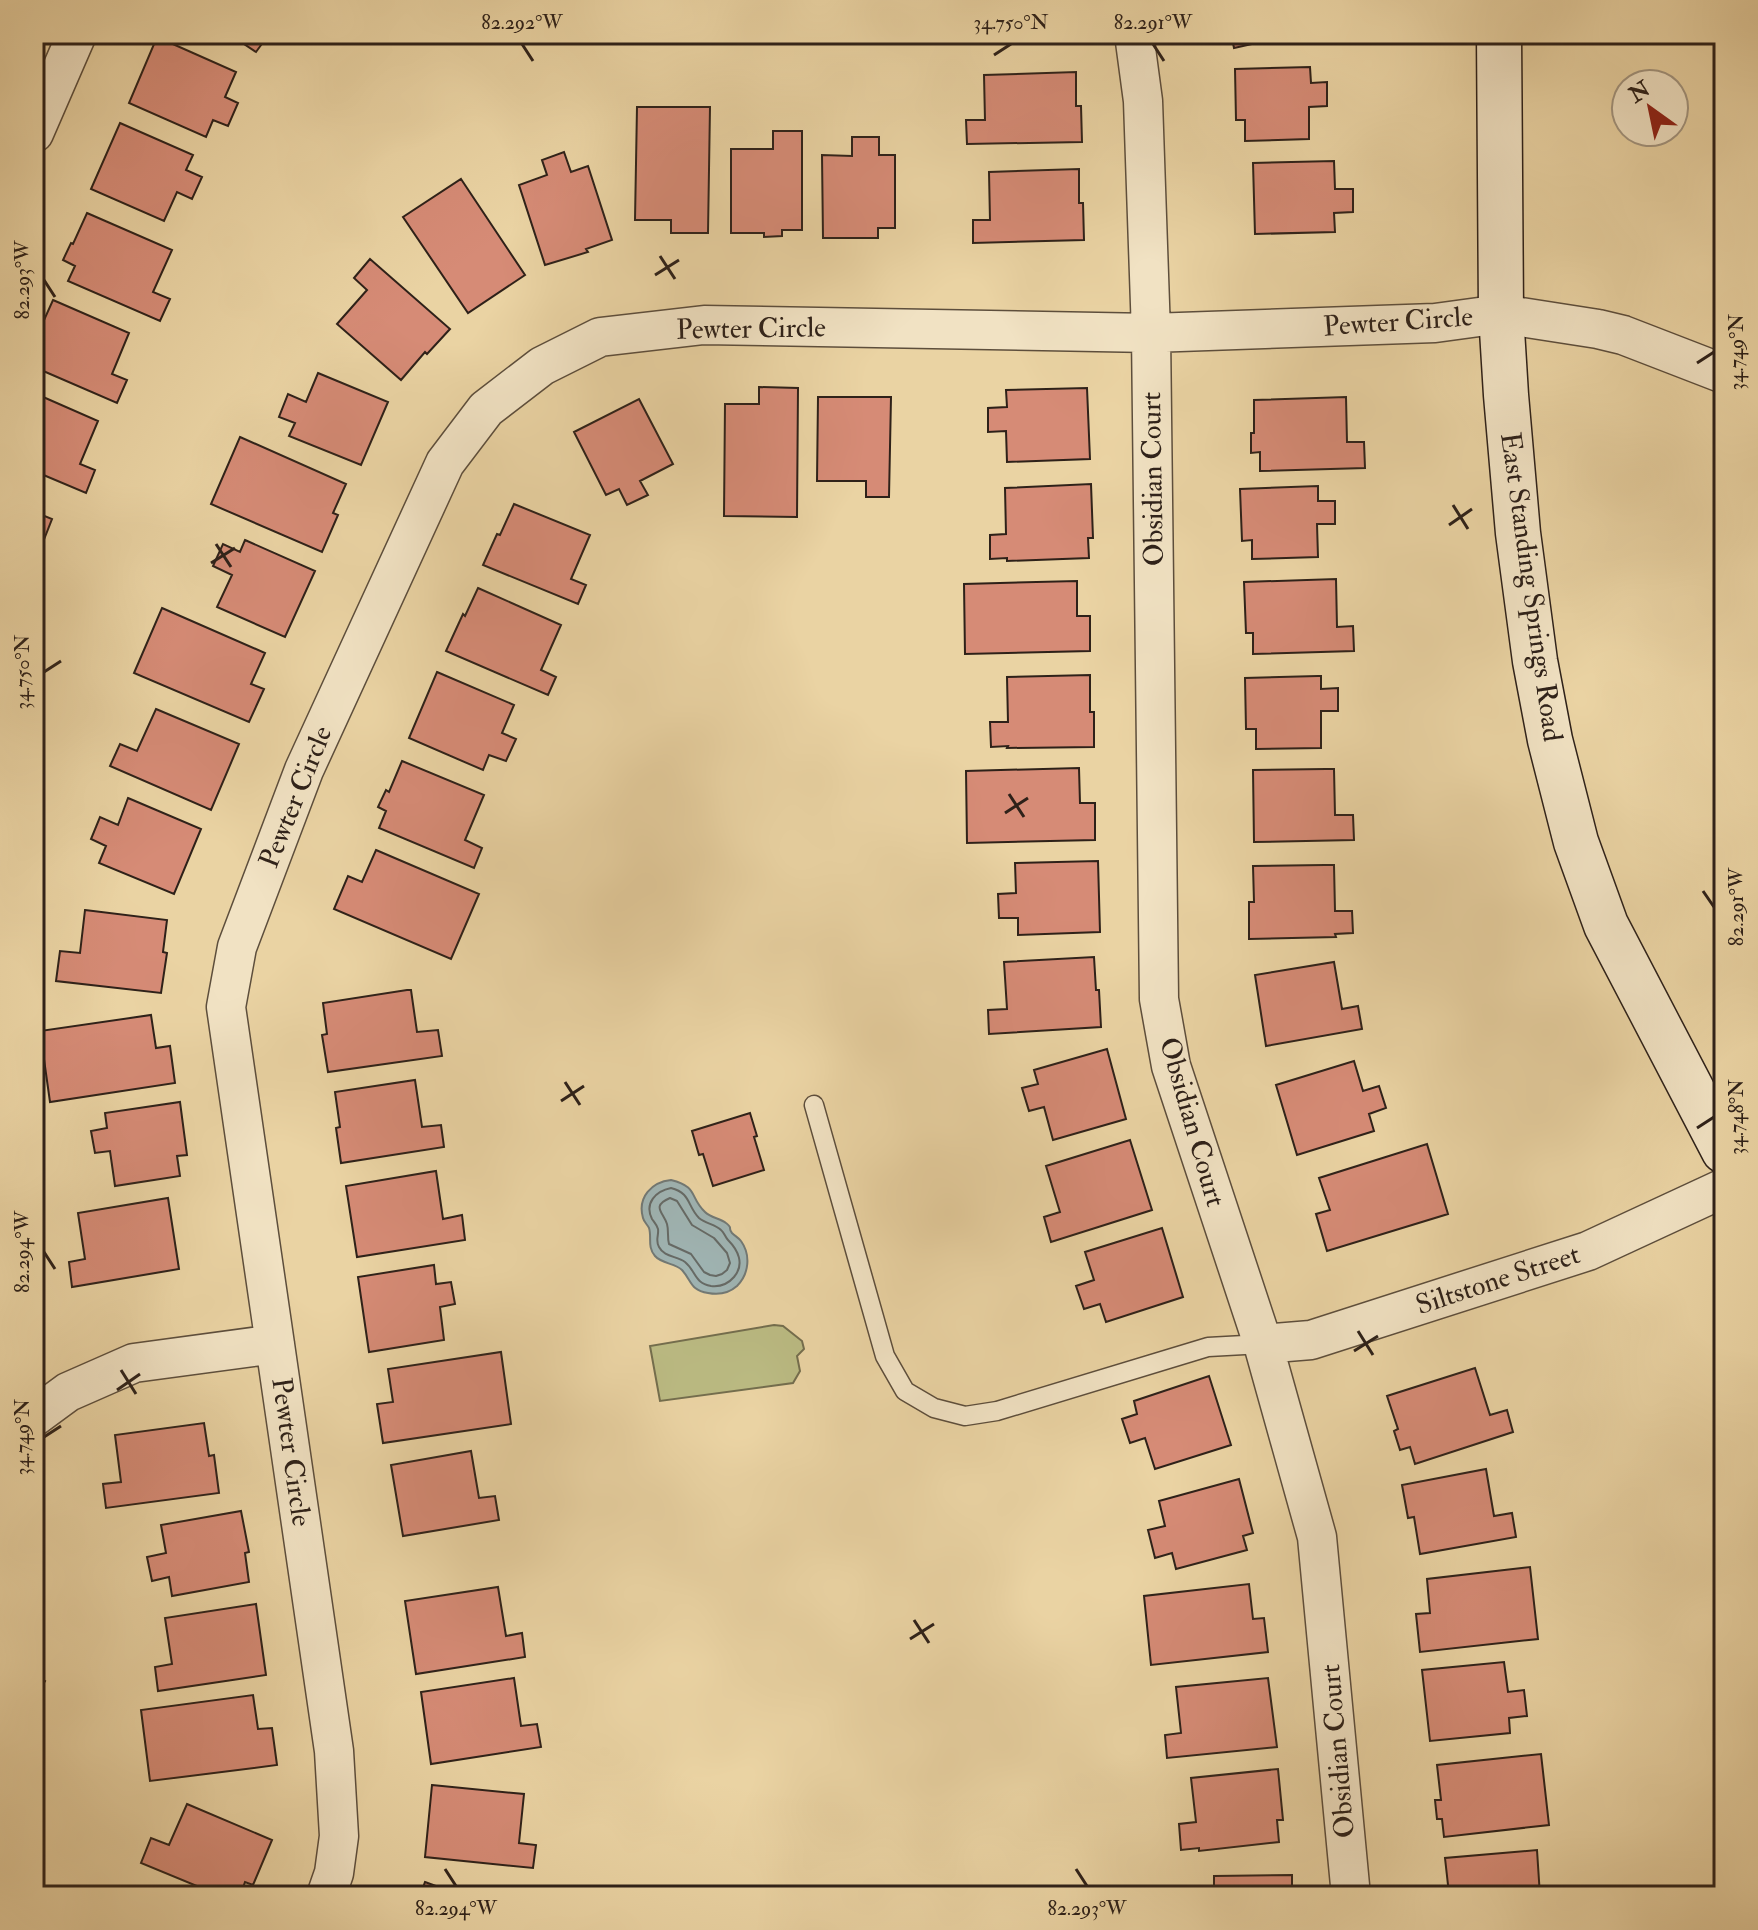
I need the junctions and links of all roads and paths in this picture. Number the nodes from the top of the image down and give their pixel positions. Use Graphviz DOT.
graph roads {
  1 [pos="77,34"];
  2 [pos="1134,34"];
  3 [pos="1499,34"];
  4 [pos="34,133"];
  5 [pos="1501,314"];
  6 [pos="1151,333"];
  7 [pos="1724,374"];
  8 [pos="814,1105"];
  9 [pos="1724,1151"];
  10 [pos="1724,1188"];
  11 [pos="275,1344"];
  12 [pos="1263,1344"];
  13 [pos="34,1417"];
  14 [pos="326,1896"];
  15 [pos="1351,1896"];
  1 -- 4 [label="street"];
  2 -- 6 [label="street"];
  3 -- 5 [label="street, East Standing Springs Road"];
  5 -- 6 [label="street, Pewter Circle"];
  5 -- 7 [label="street, Pewter Circle"];
  5 -- 9 [label="street, East Standing Springs Road"];
  6 -- 11 [label="street, Pewter Circle"];
  6 -- 12 [label="street, Obsidian Court"];
  8 -- 12 [label="lane"];
  10 -- 12 [label="street, Siltstone Street"];
  11 -- 13 [label="street"];
  11 -- 14 [label="street, Pewter Circle"];
  12 -- 15 [label="street, Obsidian Court"];
}
